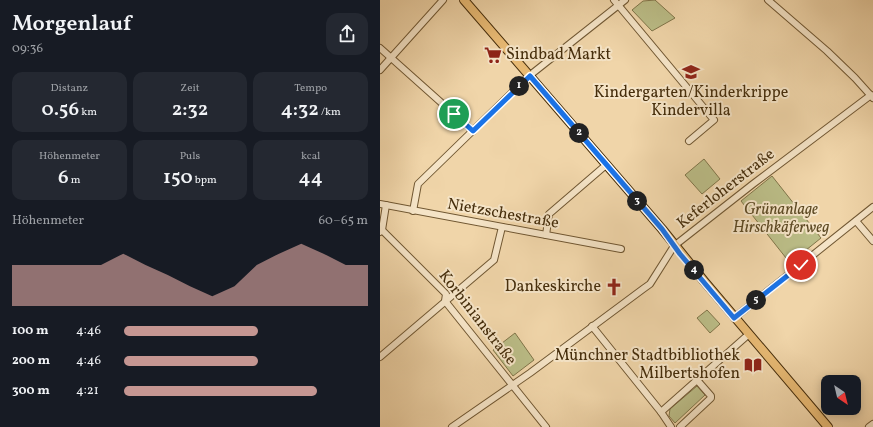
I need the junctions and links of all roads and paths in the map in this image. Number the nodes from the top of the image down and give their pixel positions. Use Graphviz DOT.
graph roads {
  1 [pos="443,0"];
  2 [pos="464,0"];
  3 [pos="625,0"];
  4 [pos="768,0"];
  5 [pos="617,2"];
  6 [pos="380,48"];
  7 [pos="391,57"];
  8 [pos="380,70"];
  9 [pos="530,76"];
  10 [pos="872,97"];
  11 [pos="473,131"];
  12 [pos="689,141"];
  13 [pos="606,165"];
  14 [pos="383,205"];
  15 [pos="873,207"];
  16 [pos="413,211"];
  17 [pos="856,221"];
  18 [pos="502,227"];
  19 [pos="381,231"];
  20 [pos="546,235"];
  21 [pos="873,241"];
  22 [pos="674,246"];
  23 [pos="621,249"];
  24 [pos="446,301"];
  25 [pos="734,318"];
  26 [pos="592,326"];
  27 [pos="749,334"];
  28 [pos="381,354"];
  29 [pos="697,380"];
  30 [pos="513,385"];
  31 [pos="660,412"];
  32 [pos="873,424"];
  33 [pos="452,427"];
  34 [pos="546,427"];
  35 [pos="671,427"];
  36 [pos="680,427"];
  37 [pos="828,427"];
  38 [pos="869,427"];
  1 -- 7 [label="street"];
  2 -- 9 [label="main road"];
  3 -- 5 [label="street"];
  4 -- 10 [label="street"];
  5 -- 9 [label="street"];
  5 -- 12 [label="street"];
  6 -- 7 [label="street"];
  7 -- 8 [label="street"];
  7 -- 11 [label="street"];
  9 -- 11 [label="street"];
  9 -- 13 [label="main road"];
  10 -- 22 [label="street, Keferloherstraße"];
  11 -- 16 [label="street"];
  13 -- 20 [label="street"];
  13 -- 22 [label="main road"];
  14 -- 16 [label="street, Nietzschestraße"];
  14 -- 19 [label="street"];
  15 -- 17 [label="street"];
  16 -- 18 [label="street, Nietzschestraße"];
  17 -- 21 [label="street"];
  17 -- 25 [label="street"];
  18 -- 20 [label="street, Nietzschestraße"];
  18 -- 24 [label="street"];
  19 -- 24 [label="street, Korbinianstraße"];
  20 -- 23 [label="street, Nietzschestraße"];
  22 -- 25 [label="main road"];
  22 -- 26 [label="street, Keferloherstraße"];
  24 -- 28 [label="street"];
  24 -- 30 [label="street, Korbinianstraße"];
  25 -- 27 [label="main road"];
  26 -- 30 [label="street, Keferloherstraße"];
  26 -- 31 [label="street"];
  27 -- 29 [label="street"];
  27 -- 37 [label="main road"];
  29 -- 31 [label="street"];
  29 -- 36 [label="street"];
  30 -- 33 [label="street, Keferloherstraße"];
  30 -- 34 [label="street, Korbinianstraße"];
  31 -- 35 [label="street"];
  32 -- 38 [label="street"];
}
